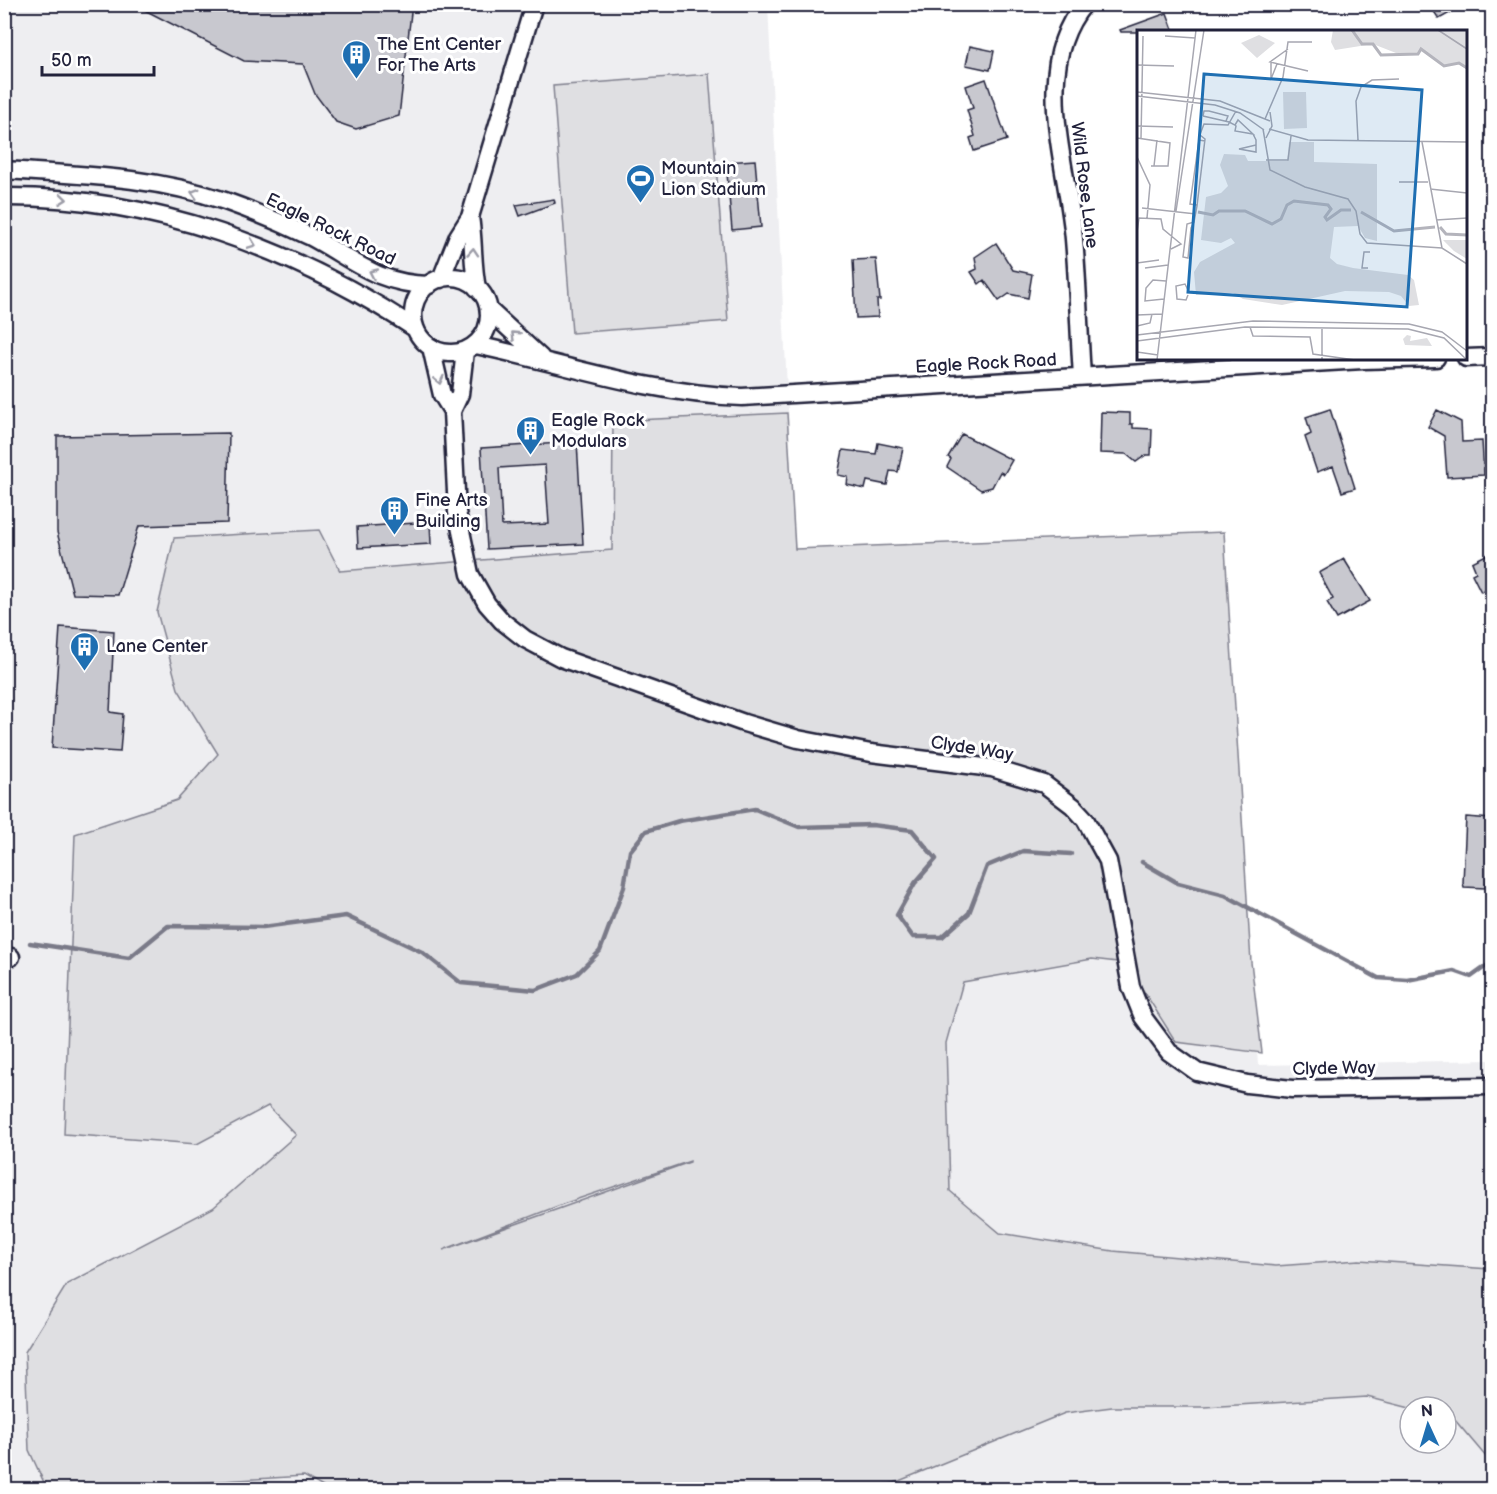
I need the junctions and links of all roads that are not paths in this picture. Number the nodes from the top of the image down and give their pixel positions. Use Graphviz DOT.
graph roads {
  1 [pos="534,4"];
  2 [pos="1084,4"];
  3 [pos="4,170"];
  4 [pos="4,197"];
  5 [pos="470,217"];
  6 [pos="435,282"];
  7 [pos="477,288"];
  8 [pos="489,310"];
  9 [pos="416,329"];
  10 [pos="431,347"];
  11 [pos="471,348"];
  12 [pos="1492,357"];
  13 [pos="1467,358"];
  14 [pos="541,359"];
  15 [pos="1397,360"];
  16 [pos="1082,376"];
  17 [pos="452,411"];
  18 [pos="1492,1086"];
  1 -- 5 [label="street"];
  2 -- 16 [label="street, Wild Rose Lane"];
  6 -- 3 [label="street, Eagle Rock Road, one-way"];
  4 -- 9 [label="street, one-way"];
  5 -- 6 [label="street"];
  7 -- 5 [label="street, one-way"];
  6 -- 7 [label="street, Eagle Rock Road"];
  6 -- 9 [label="street"];
  7 -- 8 [label="street, Eagle Rock Road"];
  8 -- 11 [label="street"];
  14 -- 8 [label="street, Eagle Rock Road, one-way"];
  9 -- 10 [label="street"];
  10 -- 11 [label="street, Eagle Rock Road"];
  10 -- 17 [label="street, one-way"];
  11 -- 14 [label="street, Eagle Rock Road"];
  11 -- 17 [label="street"];
  12 -- 13 [label="street"];
  14 -- 16 [label="street, Eagle Rock Road"];
  15 -- 16 [label="street, Eagle Rock Road"];
  17 -- 18 [label="street, Clyde Way"];
}
